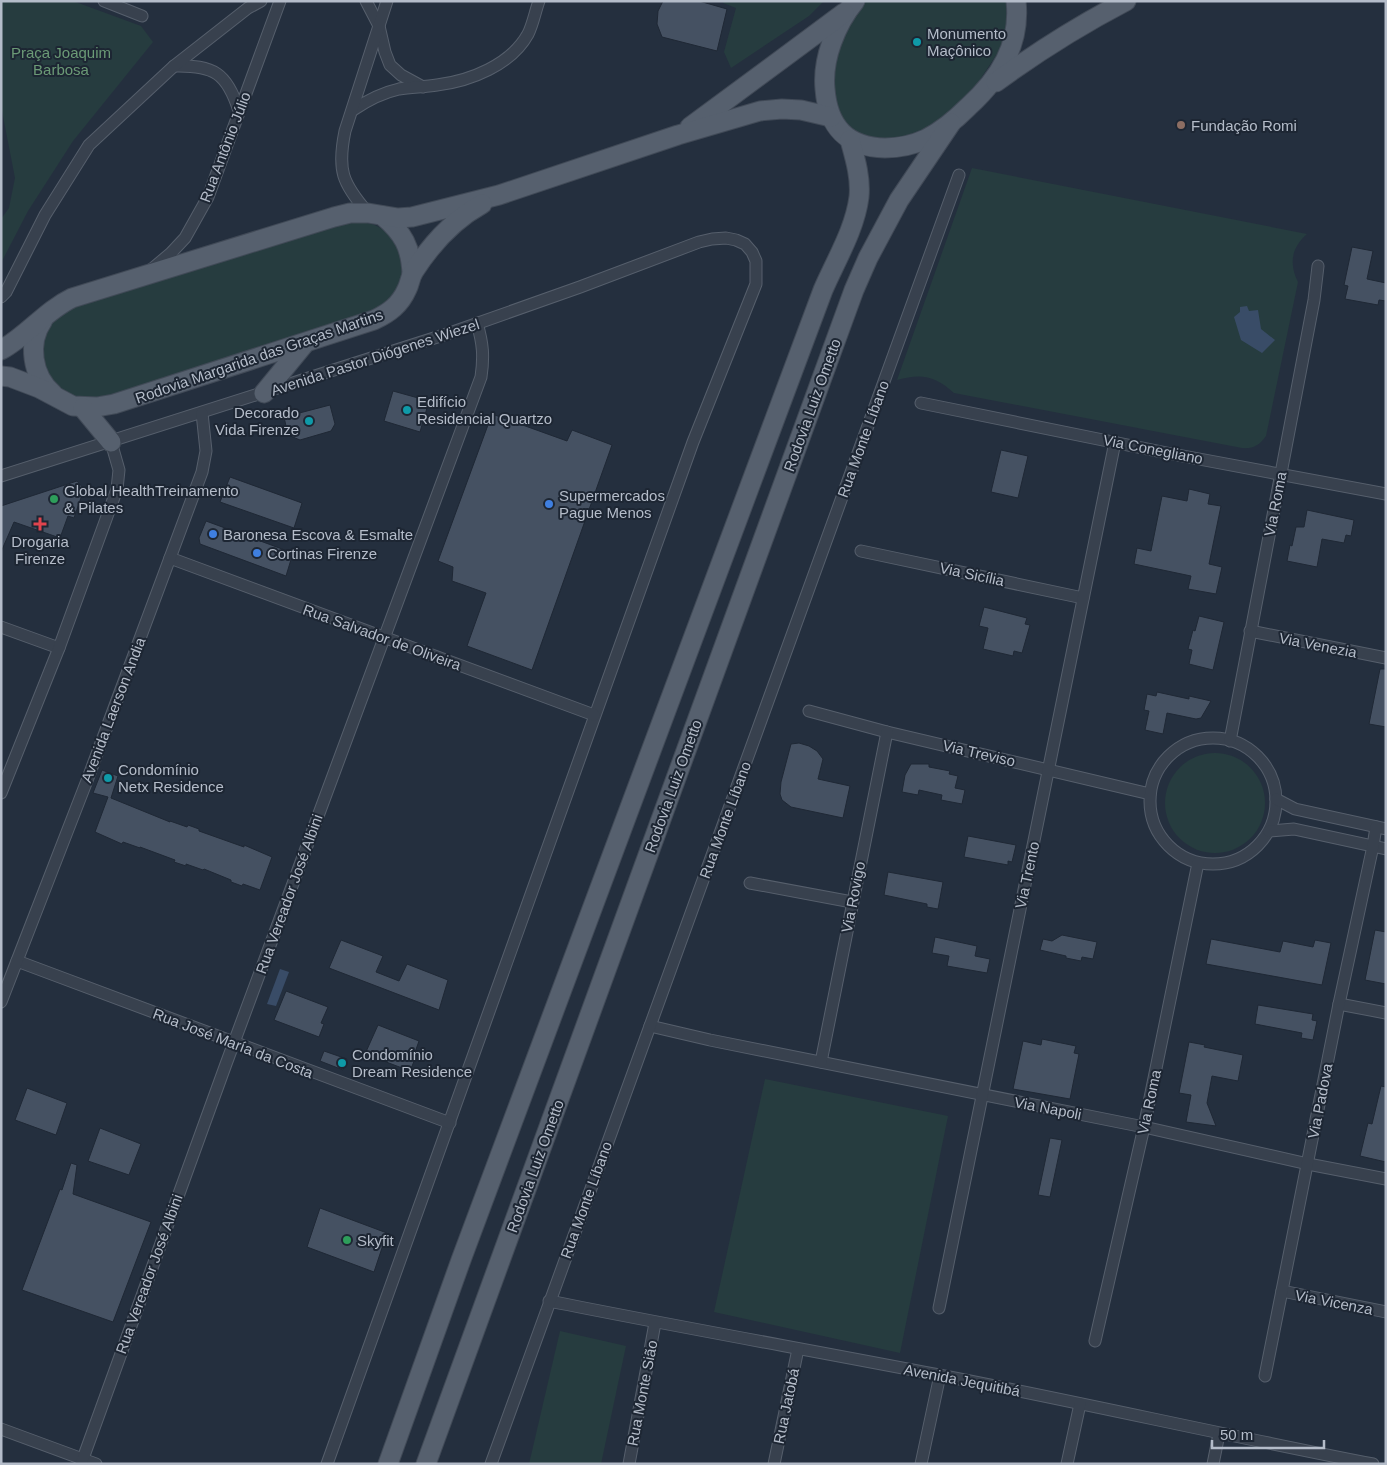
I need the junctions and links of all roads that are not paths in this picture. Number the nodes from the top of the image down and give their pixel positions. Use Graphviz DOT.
graph roads {
  1 [pos="104,1"];
  2 [pos="261,1"];
  3 [pos="280,1"];
  4 [pos="366,1"];
  5 [pos="387,1"];
  6 [pos="539,1"];
  7 [pos="1016,1"];
  8 [pos="1126,1"];
  9 [pos="851,6"];
  10 [pos="142,16"];
  11 [pos="379,26"];
  12 [pos="174,66"];
  13 [pos="423,87"];
  14 [pos="989,87"];
  15 [pos="354,110"];
  16 [pos="239,111"];
  17 [pos="831,117"];
  18 [pos="951,123"];
  19 [pos="678,135"];
  20 [pos="850,140"];
  21 [pos="959,175"];
  22 [pos="499,195"];
  23 [pos="376,214"];
  24 [pos="1318,266"];
  25 [pos="412,274"];
  26 [pos="144,276"];
  27 [pos="1,297"];
  28 [pos="47,314"];
  29 [pos="477,323"];
  30 [pos="305,343"];
  31 [pos="1,350"];
  32 [pos="1,376"];
  33 [pos="264,393"];
  34 [pos="62,402"];
  35 [pos="921,403"];
  36 [pos="83,408"];
  37 [pos="202,413"];
  38 [pos="111,442"];
  39 [pos="1115,442"];
  40 [pos="1281,473"];
  41 [pos="1,476"];
  42 [pos="1386,494"];
  43 [pos="861,551"];
  44 [pos="170,558"];
  45 [pos="1083,598"];
  46 [pos="1,627"];
  47 [pos="1250,632"];
  48 [pos="384,637"];
  49 [pos="58,648"];
  50 [pos="1386,658"];
  51 [pos="809,710"];
  52 [pos="594,715"];
  53 [pos="887,732"];
  54 [pos="1230,741"];
  55 [pos="1048,770"];
  56 [pos="1,793"];
  57 [pos="1150,794"];
  58 [pos="1276,799"];
  59 [pos="1381,828"];
  60 [pos="1269,830"];
  61 [pos="1373,846"];
  62 [pos="1386,849"];
  63 [pos="1198,863"];
  64 [pos="750,883"];
  65 [pos="852,902"];
  66 [pos="17,961"];
  67 [pos="1,1002"];
  68 [pos="1339,1004"];
  69 [pos="1386,1013"];
  70 [pos="650,1026"];
  71 [pos="234,1043"];
  72 [pos="821,1062"];
  73 [pos="982,1095"];
  74 [pos="450,1123"];
  75 [pos="1144,1127"];
  76 [pos="1308,1164"];
  77 [pos="1386,1179"];
  78 [pos="1282,1291"];
  79 [pos="549,1301"];
  80 [pos="939,1308"];
  81 [pos="1386,1312"];
  82 [pos="655,1322"];
  83 [pos="1095,1341"];
  84 [pos="798,1349"];
  85 [pos="940,1375"];
  86 [pos="1265,1376"];
  87 [pos="1080,1404"];
  88 [pos="1,1430"];
  89 [pos="1219,1434"];
  90 [pos="82,1461"];
  91 [pos="1367,1463"];
  92 [pos="96,1464"];
  93 [pos="327,1464"];
  94 [pos="388,1464"];
  95 [pos="426,1464"];
  96 [pos="491,1464"];
  97 [pos="629,1464"];
  98 [pos="774,1464"];
  99 [pos="921,1464"];
  100 [pos="1067,1464"];
  101 [pos="1213,1464"];
  1 -- 10 [label="street"];
  2 -- 12 [label="street"];
  3 -- 16 [label="street, Rua Antônio Júlio"];
  4 -- 11 [label="street"];
  5 -- 11 [label="street"];
  6 -- 13 [label="street"];
  7 -- 14 [label="main road"];
  8 -- 14 [label="main road"];
  9 -- 17 [label="main road"];
  9 -- 19 [label="main road, Rodovia Margarida das Graças Martins"];
  11 -- 13 [label="street"];
  11 -- 15 [label="street"];
  12 -- 16 [label="street"];
  12 -- 27 [label="street"];
  13 -- 15 [label="street"];
  14 -- 18 [label="main road"];
  15 -- 23 [label="street"];
  16 -- 26 [label="street, Rua Antônio Júlio"];
  17 -- 19 [label="main road, Rodovia Margarida das Graças Martins"];
  17 -- 20 [label="main road"];
  18 -- 20 [label="main road"];
  18 -- 95 [label="main road, Rodovia Luiz Ometto"];
  19 -- 22 [label="main road, Rodovia Margarida das Graças Martins"];
  20 -- 94 [label="main road, Rodovia Luiz Ometto"];
  21 -- 70 [label="street, Rua Monte Líbano"];
  22 -- 23 [label="main road, Rodovia Margarida das Graças Martins"];
  22 -- 25 [label="main road, Rodovia Margarida das Graças Martins"];
  23 -- 25 [label="main road"];
  23 -- 26 [label="main road, Rodovia Margarida das Graças Martins"];
  24 -- 40 [label="street, Via Roma"];
  25 -- 30 [label="main road, Rodovia Margarida das Graças Martins"];
  26 -- 28 [label="main road, Rodovia Margarida das Graças Martins"];
  28 -- 31 [label="main road, Rodovia Margarida das Graças Martins"];
  28 -- 34 [label="main road"];
  29 -- 33 [label="street, Avenida Pastor Diógenes Wiezel"];
  29 -- 48 [label="street, Rua Vereador José Albini"];
  29 -- 52 [label="street, Avenida Pastor Diógenes Wiezel"];
  30 -- 33 [label="main road"];
  30 -- 36 [label="main road, Rodovia Margarida das Graças Martins"];
  32 -- 34 [label="main road, Rodovia Margarida das Graças Martins"];
  33 -- 37 [label="street, Avenida Pastor Diógenes Wiezel"];
  34 -- 36 [label="main road, Rodovia Margarida das Graças Martins"];
  35 -- 39 [label="street, Via Conegliano"];
  36 -- 38 [label="main road"];
  37 -- 38 [label="street, Avenida Pastor Diógenes Wiezel"];
  37 -- 44 [label="street, Avenida Laerson Andia"];
  38 -- 41 [label="street, Avenida Pastor Diógenes Wiezel"];
  38 -- 49 [label="street"];
  39 -- 40 [label="street, Via Conegliano"];
  39 -- 45 [label="street, Via Trento"];
  40 -- 42 [label="street, Via Conegliano"];
  40 -- 47 [label="street, Via Roma"];
  43 -- 45 [label="street, Via Sicília"];
  44 -- 48 [label="street, Rua Salvador de Oliveira"];
  44 -- 66 [label="street, Avenida Laerson Andia"];
  45 -- 55 [label="street, Via Trento"];
  46 -- 49 [label="street"];
  47 -- 50 [label="street, Via Venezia"];
  47 -- 54 [label="street, Via Roma"];
  48 -- 52 [label="street, Rua Salvador de Oliveira"];
  48 -- 71 [label="street, Rua Vereador José Albini"];
  49 -- 56 [label="street"];
  51 -- 53 [label="street, Via Treviso"];
  52 -- 74 [label="street"];
  53 -- 55 [label="street, Via Treviso"];
  53 -- 65 [label="street, Via Rovigo"];
  54 -- 57 [label="street"];
  54 -- 58 [label="street"];
  55 -- 57 [label="street, Via Treviso"];
  55 -- 73 [label="street, Via Trento"];
  57 -- 63 [label="street"];
  58 -- 59 [label="street"];
  58 -- 60 [label="street"];
  59 -- 61 [label="street, Via Padova"];
  60 -- 61 [label="street"];
  60 -- 63 [label="street"];
  61 -- 62 [label="street"];
  61 -- 68 [label="street, Via Padova"];
  63 -- 75 [label="street, Via Roma"];
  64 -- 65 [label="street"];
  65 -- 72 [label="street, Via Rovigo"];
  66 -- 67 [label="street, Avenida Laerson Andia"];
  66 -- 71 [label="street, Rua José María da Costa"];
  68 -- 69 [label="street"];
  68 -- 76 [label="street, Via Padova"];
  70 -- 72 [label="street, Via Napoli"];
  70 -- 79 [label="street, Rua Monte Líbano"];
  71 -- 74 [label="street, Rua José María da Costa"];
  71 -- 90 [label="street, Rua Vereador José Albini"];
  72 -- 73 [label="street, Via Napoli"];
  73 -- 75 [label="street, Via Napoli"];
  73 -- 80 [label="street, Via Trento"];
  74 -- 93 [label="street"];
  75 -- 76 [label="street, Via Napoli"];
  75 -- 83 [label="street, Via Roma"];
  76 -- 77 [label="street, Via Napoli"];
  76 -- 78 [label="street, Via Padova"];
  78 -- 81 [label="street, Via Vicenza"];
  78 -- 86 [label="street, Via Padova"];
  79 -- 82 [label="street, Avenida Jequitibá"];
  79 -- 96 [label="street, Rua Monte Líbano"];
  82 -- 84 [label="street, Avenida Jequitibá"];
  82 -- 97 [label="street, Rua Monte Sião"];
  84 -- 85 [label="street, Avenida Jequitibá"];
  84 -- 98 [label="street, Rua Jatobá"];
  85 -- 87 [label="street, Avenida Jequitibá"];
  85 -- 99 [label="street"];
  87 -- 89 [label="street, Avenida Jequitibá"];
  87 -- 100 [label="street"];
  88 -- 90 [label="street"];
  89 -- 91 [label="street, Avenida Jequitibá"];
  89 -- 101 [label="street"];
  90 -- 92 [label="street"];
}
